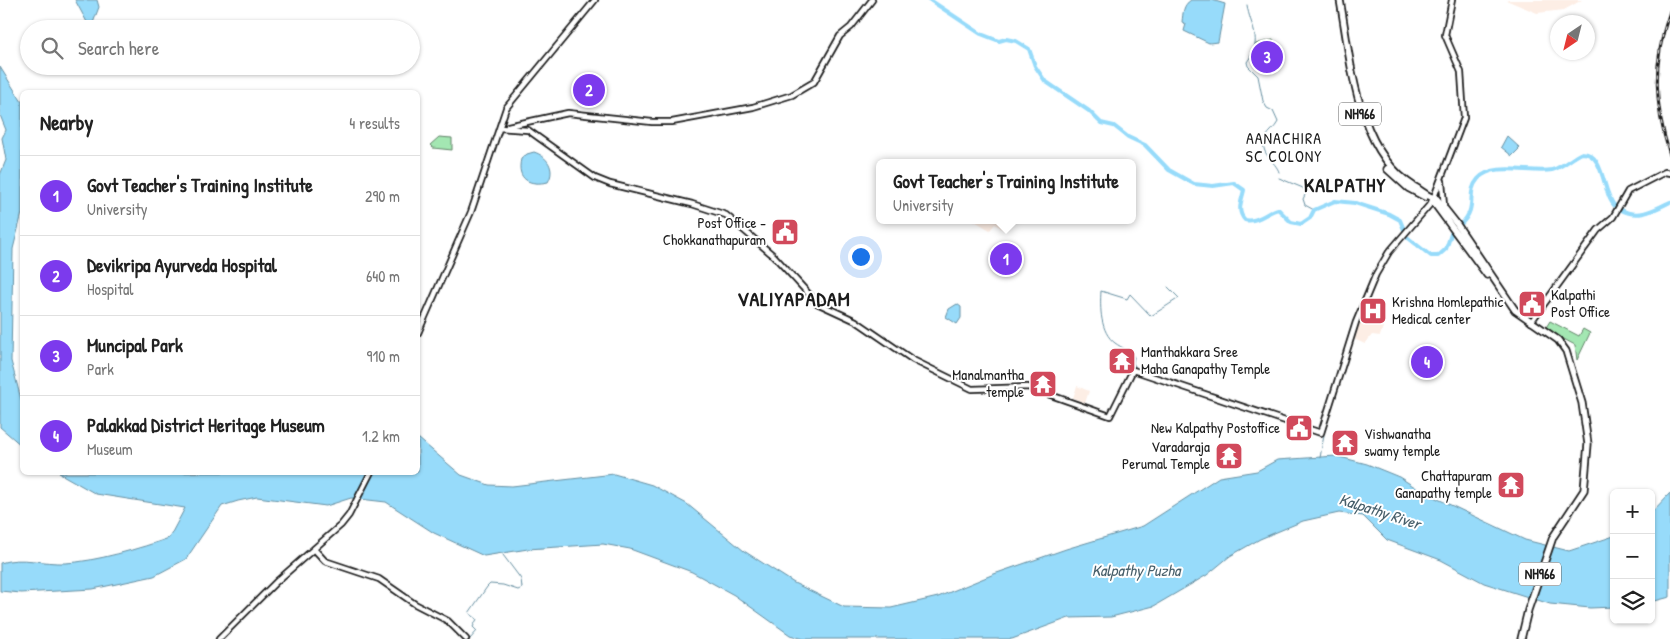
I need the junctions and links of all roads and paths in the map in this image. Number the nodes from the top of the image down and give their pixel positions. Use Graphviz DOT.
graph roads {
  1 [pos="595,0"];
  2 [pos="872,0"];
  3 [pos="1336,0"];
  4 [pos="1340,0"];
  5 [pos="1452,0"];
  6 [pos="500,128"];
  7 [pos="1670,173"];
  8 [pos="1443,174"];
  9 [pos="1433,200"];
  10 [pos="1444,206"];
  11 [pos="1531,322"];
  12 [pos="420,328"];
  13 [pos="1566,355"];
  14 [pos="369,475"];
  15 [pos="314,549"];
  16 [pos="219,639"];
  17 [pos="466,639"];
  18 [pos="1521,639"];
  1 -- 6 [label="street"];
  2 -- 6 [label="street"];
  3 -- 9 [label="highway, NH966"];
  4 -- 9 [label="highway, NH966"];
  5 -- 8 [label="street"];
  6 -- 9 [label="street"];
  6 -- 12 [label="street"];
  7 -- 11 [label="street"];
  8 -- 9 [label="street"];
  8 -- 10 [label="street"];
  9 -- 10 [label="highway, NH966"];
  9 -- 13 [label="highway, NH966"];
  10 -- 11 [label="highway, NH966"];
  11 -- 13 [label="highway, NH966"];
  13 -- 18 [label="highway, NH966"];
  14 -- 15 [label="street"];
  15 -- 16 [label="street"];
  15 -- 17 [label="street"];
}
